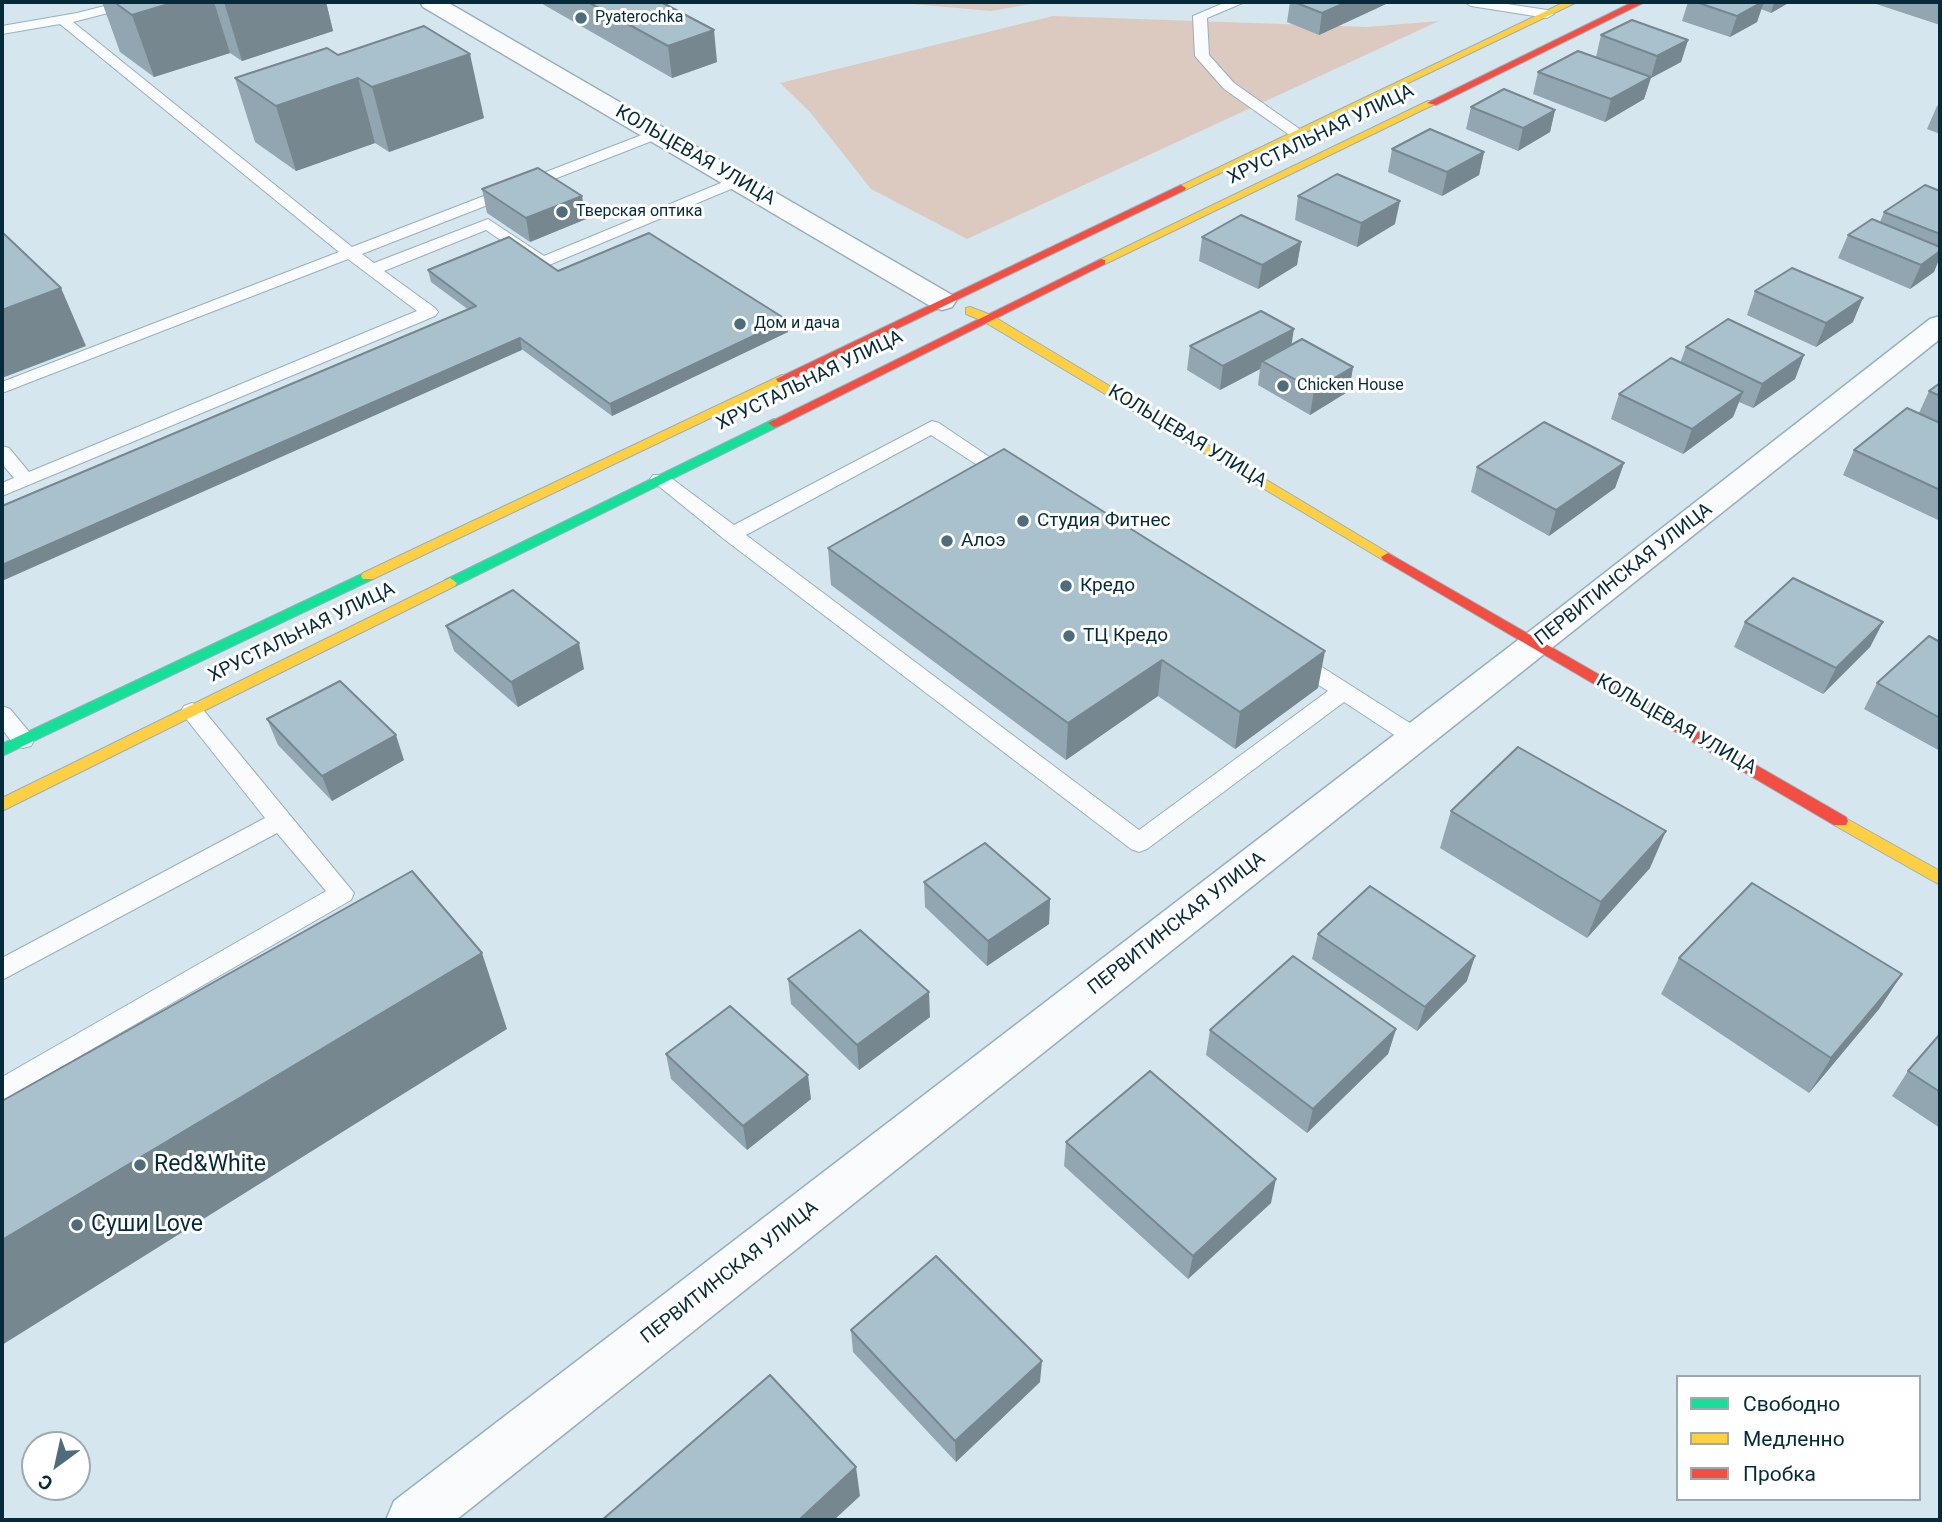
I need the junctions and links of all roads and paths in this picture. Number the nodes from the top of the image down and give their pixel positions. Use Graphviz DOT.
graph roads {
  1 [pos="134,2"];
  2 [pos="431,2"];
  3 [pos="1238,2"];
  4 [pos="1471,2"];
  5 [pos="1572,2"];
  6 [pos="1640,2"];
  7 [pos="1547,14"];
  8 [pos="63,20"];
  9 [pos="2,30"];
  10 [pos="1296,133"];
  11 [pos="657,134"];
  12 [pos="738,181"];
  13 [pos="350,253"];
  14 [pos="372,270"];
  15 [pos="943,301"];
  16 [pos="988,318"];
  17 [pos="1940,326"];
  18 [pos="2,388"];
  19 [pos="2,453"];
  20 [pos="660,479"];
  21 [pos="26,480"];
  22 [pos="1026,488"];
  23 [pos="2,490"];
  24 [pos="731,535"];
  25 [pos="1537,643"];
  26 [pos="1272,645"];
  27 [pos="1343,691"];
  28 [pos="192,711"];
  29 [pos="2,713"];
  30 [pos="1416,738"];
  31 [pos="23,740"];
  32 [pos="2,750"];
  33 [pos="2,805"];
  34 [pos="280,821"];
  35 [pos="1940,879"];
  36 [pos="2,970"];
  37 [pos="2,1090"];
  38 [pos="413,1520"];
  1 -- 8 [label="lane"];
  2 -- 11 [label="street, КОЛЬЦЕВАЯ УЛИЦА"];
  3 -- 10 [label="lane"];
  4 -- 7 [label="lane"];
  5 -- 7 [label="main road, ХРУСТАЛЬНАЯ УЛИЦА"];
  6 -- 16 [label="main road, ХРУСТАЛЬНАЯ УЛИЦА"];
  7 -- 10 [label="main road, ХРУСТАЛЬНАЯ УЛИЦА"];
  8 -- 9 [label="lane"];
  8 -- 13 [label="lane"];
  10 -- 15 [label="main road, ХРУСТАЛЬНАЯ УЛИЦА"];
  11 -- 12 [label="street, КОЛЬЦЕВАЯ УЛИЦА"];
  11 -- 13 [label="lane"];
  12 -- 14 [label="lane"];
  12 -- 15 [label="street, КОЛЬЦЕВАЯ УЛИЦА"];
  13 -- 14 [label="lane"];
  13 -- 18 [label="lane"];
  14 -- 21 [label="lane"];
  15 -- 16 [label="main road, КОЛЬЦЕВАЯ УЛИЦА"];
  15 -- 31 [label="main road, ХРУСТАЛЬНАЯ УЛИЦА"];
  16 -- 20 [label="main road, ХРУСТАЛЬНАЯ УЛИЦА"];
  16 -- 25 [label="main road, КОЛЬЦЕВАЯ УЛИЦА"];
  17 -- 25 [label="street, ПЕРВИТИНСКАЯ УЛИЦА"];
  19 -- 21 [label="lane"];
  20 -- 24 [label="lane"];
  20 -- 28 [label="main road, ХРУСТАЛЬНАЯ УЛИЦА"];
  21 -- 23 [label="lane"];
  22 -- 24 [label="lane"];
  24 -- 27 [label="lane"];
  25 -- 30 [label="street, ПЕРВИТИНСКАЯ УЛИЦА"];
  25 -- 35 [label="main road, КОЛЬЦЕВАЯ УЛИЦА"];
  26 -- 27 [label="lane"];
  27 -- 30 [label="lane"];
  28 -- 33 [label="main road, ХРУСТАЛЬНАЯ УЛИЦА"];
  28 -- 34 [label="lane"];
  29 -- 31 [label="lane"];
  30 -- 38 [label="street, ПЕРВИТИНСКАЯ УЛИЦА"];
  31 -- 32 [label="main road, ХРУСТАЛЬНАЯ УЛИЦА"];
  34 -- 36 [label="lane"];
  34 -- 37 [label="lane"];
}
